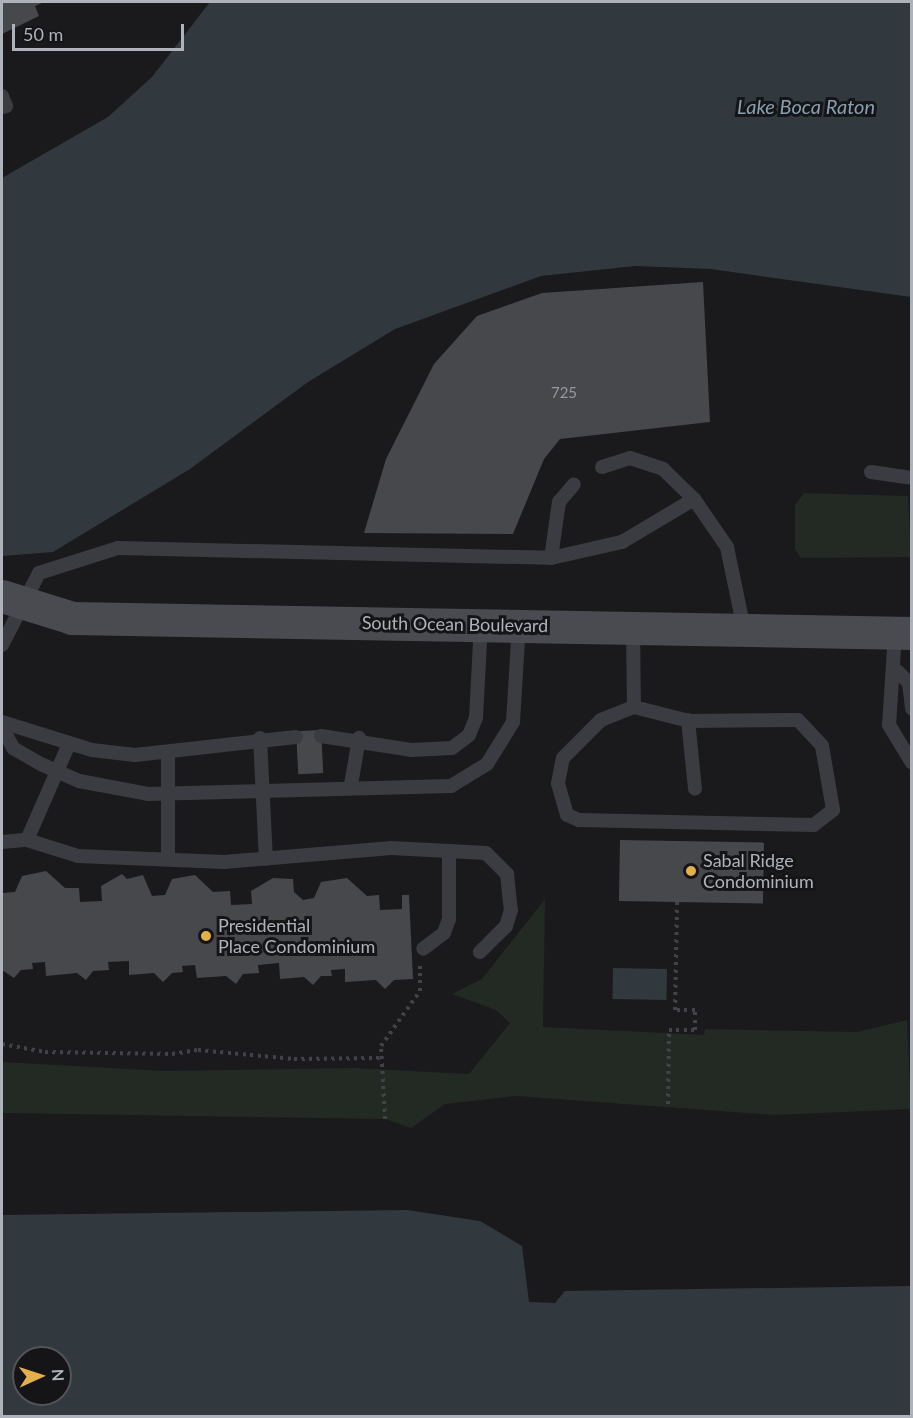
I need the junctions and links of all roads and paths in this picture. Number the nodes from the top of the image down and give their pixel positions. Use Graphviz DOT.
graph roads {
  1 [pos="2,96"];
  2 [pos="2,107"];
  3 [pos="602,467"];
  4 [pos="871,472"];
  5 [pos="912,478"];
  6 [pos="574,483"];
  7 [pos="694,499"];
  8 [pos="551,558"];
  9 [pos="2,596"];
  10 [pos="481,624"];
  11 [pos="519,625"];
  12 [pos="633,627"];
  13 [pos="744,629"];
  14 [pos="903,632"];
  15 [pos="2,645"];
  16 [pos="897,671"];
  17 [pos="634,707"];
  18 [pos="912,709"];
  19 [pos="889,717"];
  20 [pos="912,717"];
  21 [pos="688,720"];
  22 [pos="2,724"];
  23 [pos="321,736"];
  24 [pos="296,737"];
  25 [pos="260,738"];
  26 [pos="359,738"];
  27 [pos="69,744"];
  28 [pos="168,755"];
  29 [pos="911,759"];
  30 [pos="57,771"];
  31 [pos="351,785"];
  32 [pos="262,789"];
  33 [pos="695,789"];
  34 [pos="169,793"];
  35 [pos="27,840"];
  36 [pos="2,842"];
  37 [pos="449,851"];
  38 [pos="168,859"];
  39 [pos="266,859"];
  40 [pos="677,902"];
  41 [pos="423,949"];
  42 [pos="480,952"];
  43 [pos="2,1044"];
  44 [pos="383,1058"];
  45 [pos="668,1104"];
  46 [pos="385,1119"];
  1 -- 2 [label="lane"];
  3 -- 7 [label="lane"];
  4 -- 5 [label="lane"];
  6 -- 8 [label="lane"];
  7 -- 8 [label="lane"];
  7 -- 13 [label="lane"];
  8 -- 15 [label="lane"];
  9 -- 10 [label="main road, South Ocean Boulevard, bridge"];
  10 -- 11 [label="main road, South Ocean Boulevard"];
  10 -- 26 [label="lane"];
  11 -- 12 [label="main road, South Ocean Boulevard"];
  11 -- 31 [label="lane"];
  12 -- 13 [label="main road, South Ocean Boulevard"];
  12 -- 17 [label="lane"];
  13 -- 14 [label="main road, South Ocean Boulevard"];
  14 -- 16 [label="lane"];
  16 -- 18 [label="lane"];
  16 -- 19 [label="lane"];
  17 -- 21 [label="lane"];
  17 -- 21 [label="lane"];
  19 -- 20 [label="lane"];
  19 -- 29 [label="lane"];
  21 -- 33 [label="lane"];
  22 -- 27 [label="lane"];
  22 -- 30 [label="lane"];
  23 -- 26 [label="lane"];
  24 -- 25 [label="lane"];
  25 -- 28 [label="lane"];
  25 -- 32 [label="lane"];
  26 -- 31 [label="lane"];
  27 -- 28 [label="lane"];
  27 -- 30 [label="lane"];
  28 -- 34 [label="lane"];
  30 -- 34 [label="lane"];
  30 -- 35 [label="lane"];
  31 -- 32 [label="lane"];
  32 -- 34 [label="lane"];
  32 -- 39 [label="lane"];
  34 -- 38 [label="lane"];
  35 -- 36 [label="lane"];
  35 -- 38 [label="lane"];
  37 -- 39 [label="lane"];
  37 -- 41 [label="lane"];
  37 -- 42 [label="lane"];
  38 -- 39 [label="lane"];
  40 -- 45 [label="path"];
  41 -- 44 [label="path"];
  43 -- 44 [label="path"];
  44 -- 46 [label="path"];
}
